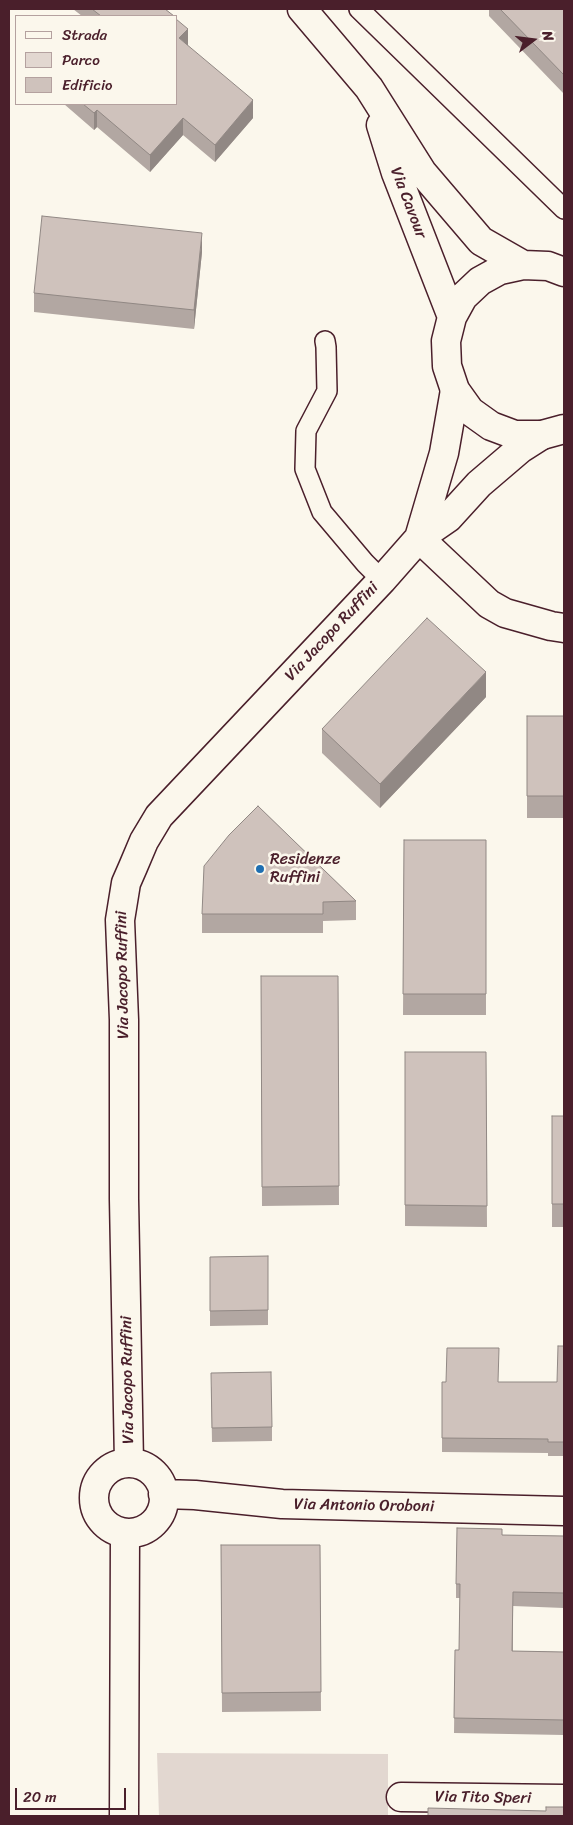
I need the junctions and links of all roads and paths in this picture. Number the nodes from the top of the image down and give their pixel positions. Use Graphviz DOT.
graph roads {
  1 [pos="302,9"];
  2 [pos="359,9"];
  3 [pos="369,88"];
  4 [pos="564,209"];
  5 [pos="522,265"];
  6 [pos="564,272"];
  7 [pos="452,317"];
  8 [pos="325,341"];
  9 [pos="455,390"];
  10 [pos="553,432"];
  11 [pos="419,538"];
  12 [pos="382,580"];
  13 [pos="564,628"];
  14 [pos="129,1462"];
  15 [pos="163,1494"];
  16 [pos="564,1511"];
  17 [pos="125,1534"];
  18 [pos="401,1797"];
  19 [pos="564,1799"];
  20 [pos="124,1816"];
  1 -- 3 [label="street, Via Cavour"];
  2 -- 4 [label="lane"];
  3 -- 5 [label="street, Via Cavour"];
  3 -- 7 [label="street, Via Cavour"];
  5 -- 6 [label="street"];
  5 -- 7 [label="street"];
  7 -- 9 [label="street"];
  8 -- 12 [label="lane"];
  9 -- 10 [label="street"];
  9 -- 11 [label="street, Via Jacopo Ruffini"];
  10 -- 11 [label="street, Via Jacopo Ruffini"];
  11 -- 12 [label="street, Via Jacopo Ruffini"];
  11 -- 13 [label="street"];
  12 -- 14 [label="street, Via Jacopo Ruffini"];
  14 -- 15 [label="street, Via Jacopo Ruffini"];
  14 -- 17 [label="street, Via Jacopo Ruffini"];
  15 -- 16 [label="street, Via Antonio Oroboni"];
  15 -- 17 [label="street"];
  17 -- 20 [label="street"];
  18 -- 19 [label="street, Via Tito Speri"];
}
